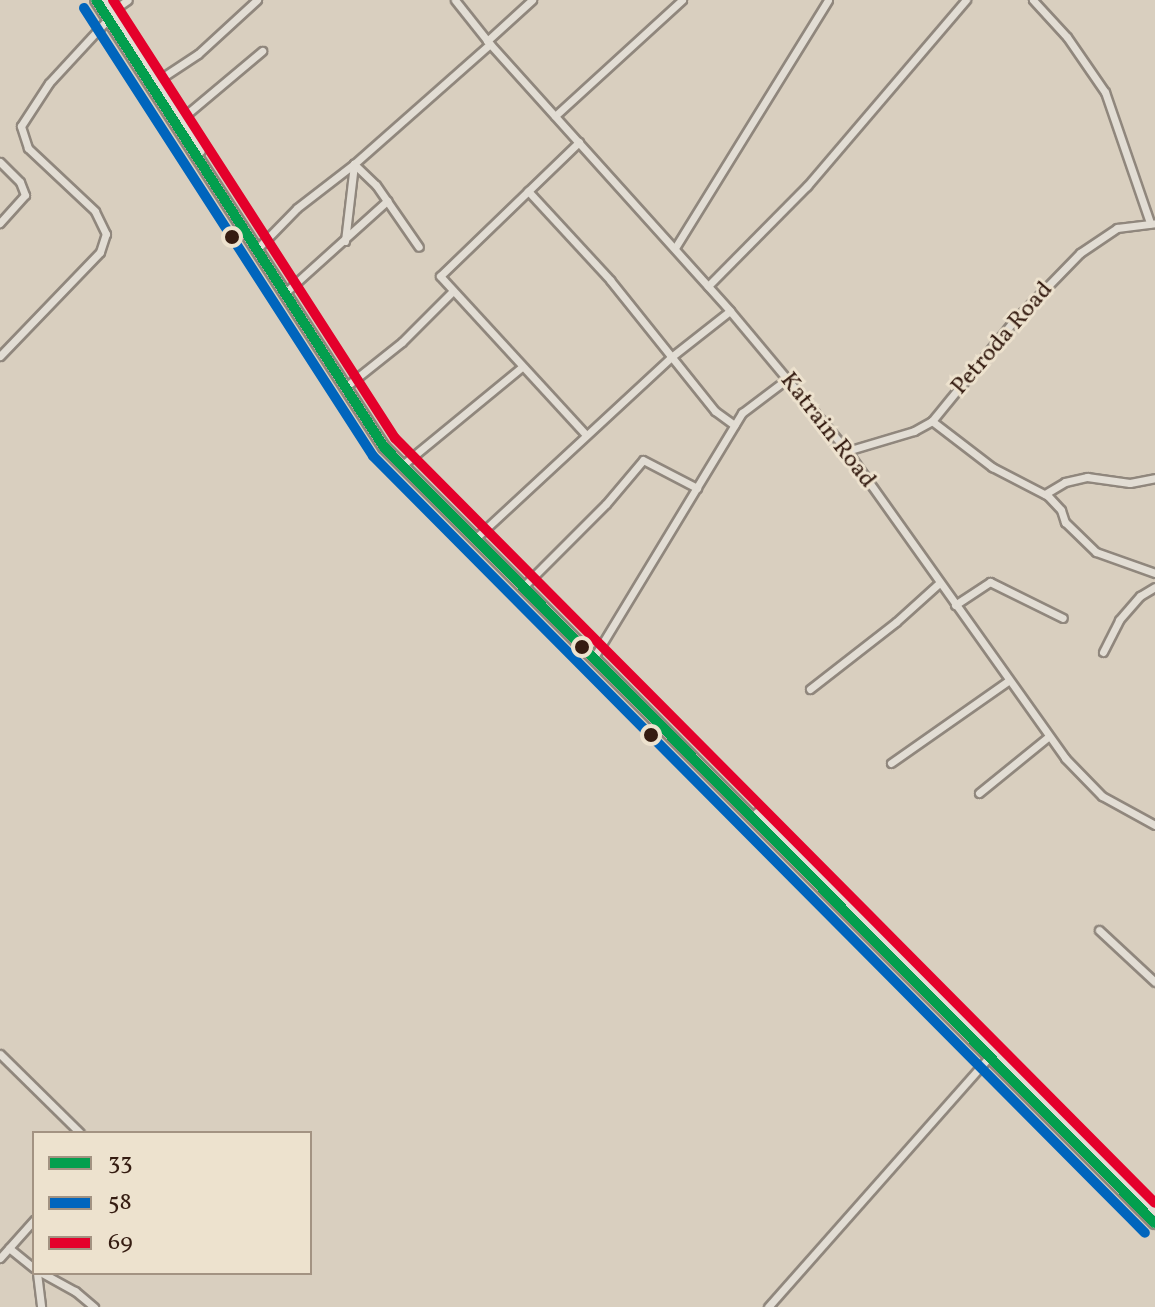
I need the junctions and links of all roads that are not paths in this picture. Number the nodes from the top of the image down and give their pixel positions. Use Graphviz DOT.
graph roads {
  1 [pos="96,0"];
  2 [pos="105,0"];
  3 [pos="128,0"];
  4 [pos="257,0"];
  5 [pos="455,0"];
  6 [pos="532,0"];
  7 [pos="682,0"];
  8 [pos="828,0"];
  9 [pos="966,0"];
  10 [pos="1033,0"];
  11 [pos="110,15"];
  12 [pos="488,42"];
  13 [pos="262,51"];
  14 [pos="157,81"];
  15 [pos="555,116"];
  16 [pos="181,119"];
  17 [pos="579,142"];
  18 [pos="0,162"];
  19 [pos="354,164"];
  20 [pos="528,191"];
  21 [pos="387,201"];
  22 [pos="0,223"];
  23 [pos="1152,223"];
  24 [pos="345,241"];
  25 [pos="259,247"];
  26 [pos="419,247"];
  27 [pos="675,248"];
  28 [pos="708,286"];
  29 [pos="287,291"];
  30 [pos="453,291"];
  31 [pos="730,311"];
  32 [pos="0,356"];
  33 [pos="670,358"];
  34 [pos="522,367"];
  35 [pos="787,379"];
  36 [pos="348,385"];
  37 [pos="932,421"];
  38 [pos="734,425"];
  39 [pos="586,435"];
  40 [pos="847,451"];
  41 [pos="405,463"];
  42 [pos="1155,478"];
  43 [pos="697,488"];
  44 [pos="1045,494"];
  45 [pos="478,536"];
  46 [pos="1155,573"];
  47 [pos="526,584"];
  48 [pos="938,584"];
  49 [pos="1155,587"];
  50 [pos="955,605"];
  51 [pos="1063,618"];
  52 [pos="1103,652"];
  53 [pos="596,654"];
  54 [pos="1008,681"];
  55 [pos="810,689"];
  56 [pos="1048,737"];
  57 [pos="891,763"];
  58 [pos="979,793"];
  59 [pos="1155,825"];
  60 [pos="1099,930"];
  61 [pos="1155,982"];
  62 [pos="0,1054"];
  63 [pos="992,1054"];
  64 [pos="78,1131"];
  65 [pos="1155,1210"];
  66 [pos="32,1222"];
  67 [pos="1155,1223"];
  68 [pos="9,1248"];
  69 [pos="0,1258"];
  70 [pos="32,1266"];
  71 [pos="40,1275"];
  72 [pos="44,1275"];
  73 [pos="41,1307"];
  74 [pos="94,1307"];
  75 [pos="768,1307"];
  1 -- 11 [label="main road"];
  2 -- 11 [label="main road"];
  3 -- 11 [label="street"];
  4 -- 14 [label="street"];
  5 -- 12 [label="street, Katrain Road"];
  6 -- 12 [label="street"];
  7 -- 15 [label="street"];
  8 -- 27 [label="street"];
  9 -- 28 [label="street"];
  10 -- 23 [label="street"];
  11 -- 14 [label="main road"];
  11 -- 32 [label="street"];
  11 -- 63 [label="main road"];
  12 -- 15 [label="street, Katrain Road"];
  12 -- 19 [label="street"];
  13 -- 16 [label="street"];
  14 -- 16 [label="main road"];
  15 -- 17 [label="street, Katrain Road"];
  16 -- 25 [label="main road"];
  17 -- 20 [label="street"];
  17 -- 27 [label="street, Katrain Road"];
  18 -- 22 [label="street"];
  19 -- 21 [label="street"];
  19 -- 24 [label="street"];
  19 -- 25 [label="street"];
  20 -- 30 [label="street"];
  20 -- 33 [label="street"];
  21 -- 24 [label="street"];
  21 -- 26 [label="street"];
  23 -- 37 [label="street, Petroda Road"];
  24 -- 29 [label="street"];
  25 -- 29 [label="main road"];
  27 -- 28 [label="street, Katrain Road"];
  28 -- 31 [label="street, Katrain Road"];
  29 -- 36 [label="main road"];
  30 -- 34 [label="street"];
  30 -- 36 [label="street"];
  31 -- 33 [label="street"];
  31 -- 35 [label="street, Katrain Road"];
  33 -- 38 [label="street"];
  33 -- 39 [label="street"];
  34 -- 39 [label="street"];
  34 -- 41 [label="street"];
  35 -- 38 [label="street"];
  35 -- 40 [label="street, Katrain Road"];
  36 -- 41 [label="main road"];
  37 -- 40 [label="street, Petroda Road"];
  37 -- 44 [label="street"];
  38 -- 43 [label="street"];
  39 -- 45 [label="street"];
  40 -- 48 [label="street, Katrain Road"];
  41 -- 45 [label="main road"];
  42 -- 44 [label="street"];
  43 -- 47 [label="street"];
  43 -- 53 [label="street"];
  44 -- 46 [label="street"];
  45 -- 47 [label="main road"];
  47 -- 53 [label="main road"];
  48 -- 50 [label="street, Katrain Road"];
  48 -- 55 [label="street"];
  49 -- 52 [label="street"];
  50 -- 51 [label="street"];
  50 -- 54 [label="street, Katrain Road"];
  53 -- 63 [label="main road"];
  54 -- 56 [label="street, Katrain Road"];
  54 -- 57 [label="street"];
  56 -- 58 [label="street"];
  56 -- 59 [label="street, Katrain Road"];
  60 -- 61 [label="street"];
  62 -- 64 [label="street"];
  63 -- 65 [label="main road"];
  63 -- 67 [label="main road"];
  63 -- 75 [label="street"];
  66 -- 68 [label="street"];
  68 -- 69 [label="street"];
  68 -- 70 [label="street"];
  71 -- 73 [label="street"];
  72 -- 74 [label="street"];
}
